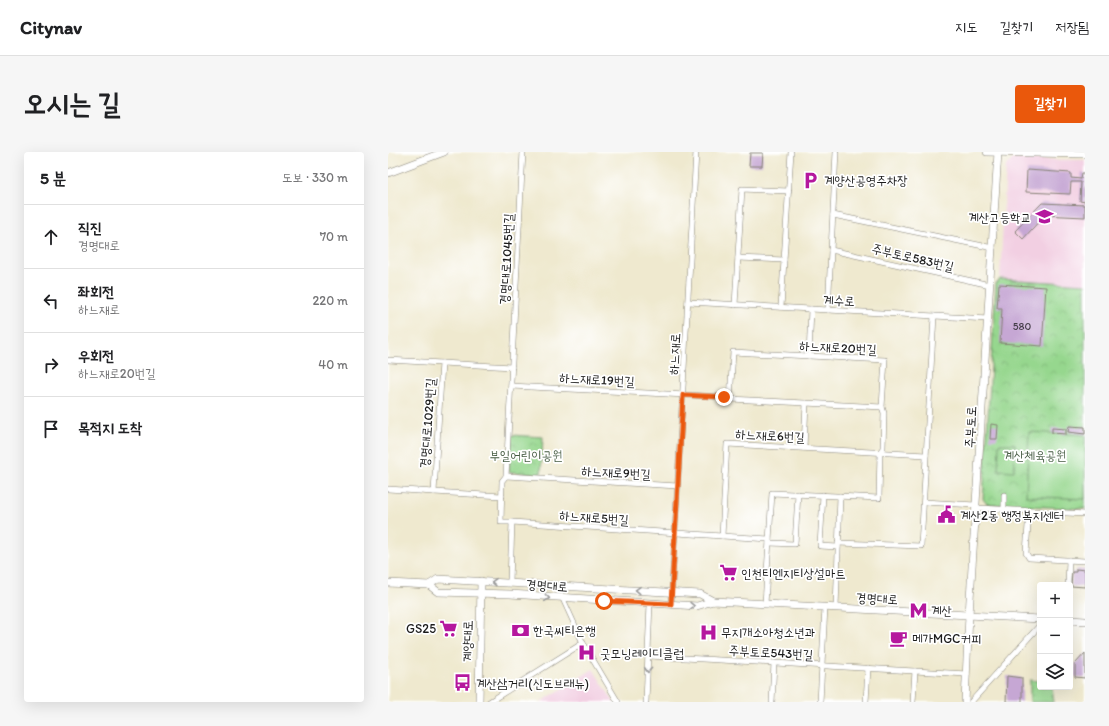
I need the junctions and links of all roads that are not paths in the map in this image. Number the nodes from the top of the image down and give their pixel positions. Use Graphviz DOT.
graph roads {
  1 [pos="444,152"];
  2 [pos="523,152"];
  3 [pos="696,152"];
  4 [pos="791,152"];
  5 [pos="836,152"];
  6 [pos="987,152"];
  7 [pos="998,152"];
  8 [pos="1085,154"];
  9 [pos="388,173"];
  10 [pos="789,192"];
  11 [pos="833,215"];
  12 [pos="993,248"];
  13 [pos="831,250"];
  14 [pos="738,258"];
  15 [pos="784,260"];
  16 [pos="990,285"];
  17 [pos="688,302"];
  18 [pos="735,305"];
  19 [pos="781,307"];
  20 [pos="812,309"];
  21 [pos="828,310"];
  22 [pos="934,316"];
  23 [pos="988,319"];
  24 [pos="809,356"];
  25 [pos="388,360"];
  26 [pos="442,363"];
  27 [pos="512,367"];
  28 [pos="511,386"];
  29 [pos="683,395"];
  30 [pos="730,399"];
  31 [pos="806,403"];
  32 [pos="882,407"];
  33 [pos="804,448"];
  34 [pos="880,452"];
  35 [pos="926,455"];
  36 [pos="506,476"];
  37 [pos="678,486"];
  38 [pos="388,489"];
  39 [pos="434,492"];
  40 [pos="798,494"];
  41 [pos="822,495"];
  42 [pos="1004,495"];
  43 [pos="502,496"];
  44 [pos="840,496"];
  45 [pos="924,502"];
  46 [pos="977,507"];
  47 [pos="1004,510"];
  48 [pos="1029,511"];
  49 [pos="1085,514"];
  50 [pos="512,522"];
  51 [pos="675,533"];
  52 [pos="722,536"];
  53 [pos="769,541"];
  54 [pos="838,545"];
  55 [pos="1069,560"];
  56 [pos="1085,561"];
  57 [pos="481,581"];
  58 [pos="510,582"];
  59 [pos="1068,582"];
  60 [pos="388,583"];
  61 [pos="429,585"];
  62 [pos="672,592"];
  63 [pos="480,594"];
  64 [pos="563,599"];
  65 [pos="713,601"];
  66 [pos="650,603"];
  67 [pos="671,604"];
  68 [pos="765,604"];
  69 [pos="825,607"];
  70 [pos="836,608"];
  71 [pos="969,615"];
  72 [pos="1037,619"];
  73 [pos="1073,620"];
  74 [pos="1085,621"];
  75 [pos="1037,628"];
  76 [pos="583,643"];
  77 [pos="649,656"];
  78 [pos="774,663"];
  79 [pos="822,666"];
  80 [pos="868,668"];
  81 [pos="915,671"];
  82 [pos="967,674"];
  83 [pos="479,702"];
  84 [pos="489,702"];
  85 [pos="618,702"];
  86 [pos="646,702"];
  87 [pos="772,702"];
  88 [pos="820,702"];
  89 [pos="866,702"];
  90 [pos="913,702"];
  91 [pos="965,702"];
  92 [pos="971,702"];
  1 -- 9 [label="street"];
  2 -- 27 [label="street, 경명대로1045번길"];
  3 -- 17 [label="street, 하느재로"];
  4 -- 10 [label="street"];
  5 -- 11 [label="street"];
  6 -- 7 [label="street"];
  7 -- 8 [label="street"];
  7 -- 12 [label="street, 주부토로"];
  10 -- 14 [label="street"];
  10 -- 15 [label="street"];
  11 -- 12 [label="street"];
  11 -- 13 [label="street"];
  12 -- 16 [label="street, 주부토로"];
  13 -- 16 [label="street, 주부토로583번길"];
  13 -- 21 [label="street"];
  14 -- 15 [label="street"];
  14 -- 18 [label="street"];
  15 -- 19 [label="street"];
  16 -- 23 [label="street, 주부토로"];
  17 -- 18 [label="street, 계수로"];
  17 -- 29 [label="street, 하느재로"];
  18 -- 19 [label="street, 계수로"];
  19 -- 20 [label="street, 계수로"];
  20 -- 21 [label="street, 계수로"];
  20 -- 24 [label="street"];
  21 -- 22 [label="street, 계수로"];
  22 -- 23 [label="street, 계수로"];
  22 -- 35 [label="street"];
  23 -- 46 [label="street, 주부토로"];
  24 -- 30 [label="street, 하느재로20번길"];
  24 -- 32 [label="street, 하느재로20번길"];
  25 -- 26 [label="street, 경명대로1029번길"];
  26 -- 27 [label="street"];
  26 -- 39 [label="street, 경명대로1029번길"];
  27 -- 28 [label="street, 경명대로1045번길"];
  28 -- 29 [label="street, 하느재로19번길"];
  28 -- 36 [label="street, 경명대로1045번길"];
  29 -- 30 [label="street"];
  29 -- 37 [label="street, 하느재로"];
  30 -- 31 [label="street"];
  31 -- 32 [label="street"];
  31 -- 33 [label="street"];
  32 -- 34 [label="street"];
  33 -- 34 [label="street, 하느재로6번길"];
  33 -- 52 [label="street, 하느재로6번길"];
  34 -- 35 [label="street, 하느재로6번길"];
  34 -- 44 [label="street"];
  35 -- 45 [label="street"];
  36 -- 37 [label="street, 하느재로9번길"];
  36 -- 43 [label="street, 경명대로1045번길"];
  37 -- 51 [label="street, 하느재로"];
  38 -- 39 [label="street"];
  39 -- 43 [label="street"];
  40 -- 41 [label="street"];
  40 -- 53 [label="street"];
  40 -- 53 [label="street"];
  41 -- 44 [label="street"];
  41 -- 54 [label="street"];
  42 -- 47 [label="street"];
  43 -- 50 [label="street, 경명대로1045번길"];
  44 -- 54 [label="street"];
  45 -- 46 [label="street"];
  45 -- 54 [label="street"];
  46 -- 47 [label="street"];
  46 -- 71 [label="street, 주부토로"];
  47 -- 48 [label="street"];
  48 -- 49 [label="street"];
  48 -- 55 [label="street"];
  50 -- 51 [label="street, 하느재로5번길"];
  50 -- 58 [label="street"];
  51 -- 52 [label="street"];
  51 -- 62 [label="street, 하느재로"];
  52 -- 53 [label="street"];
  53 -- 68 [label="street"];
  54 -- 70 [label="street"];
  55 -- 56 [label="street"];
  55 -- 59 [label="street"];
  58 -- 57 [label="street, 경명대로, one-way"];
  57 -- 61 [label="street, 경명대로"];
  57 -- 63 [label="street, 계양대로"];
  62 -- 58 [label="street, 경명대로, one-way"];
  60 -- 61 [label="street, 경명대로"];
  61 -- 63 [label="street, 경명대로"];
  62 -- 65 [label="street, 경명대로"];
  62 -- 67 [label="street, 하느재로"];
  63 -- 64 [label="street, 경명대로, one-way"];
  63 -- 83 [label="street, 계양대로"];
  64 -- 66 [label="street, 경명대로"];
  64 -- 76 [label="street"];
  67 -- 65 [label="street, 경명대로, one-way"];
  65 -- 68 [label="street, 경명대로"];
  66 -- 67 [label="street, 경명대로"];
  66 -- 77 [label="street"];
  68 -- 69 [label="street, 경명대로"];
  69 -- 70 [label="street, 경명대로"];
  69 -- 79 [label="street"];
  70 -- 71 [label="street, 경명대로"];
  71 -- 72 [label="street, 경명대로"];
  71 -- 82 [label="street, 주부토로"];
  73 -- 74 [label="street"];
  75 -- 92 [label="street"];
  76 -- 84 [label="street"];
  76 -- 85 [label="street"];
  77 -- 78 [label="street, 주부토로543번길"];
  77 -- 86 [label="street, one-way"];
  78 -- 79 [label="street, 주부토로543번길"];
  78 -- 87 [label="street"];
  79 -- 80 [label="street, 주부토로543번길"];
  79 -- 88 [label="street"];
  80 -- 81 [label="street, 주부토로543번길"];
  80 -- 89 [label="street"];
  81 -- 82 [label="street, 주부토로543번길"];
  81 -- 90 [label="street"];
  82 -- 91 [label="street, 주부토로"];
}
